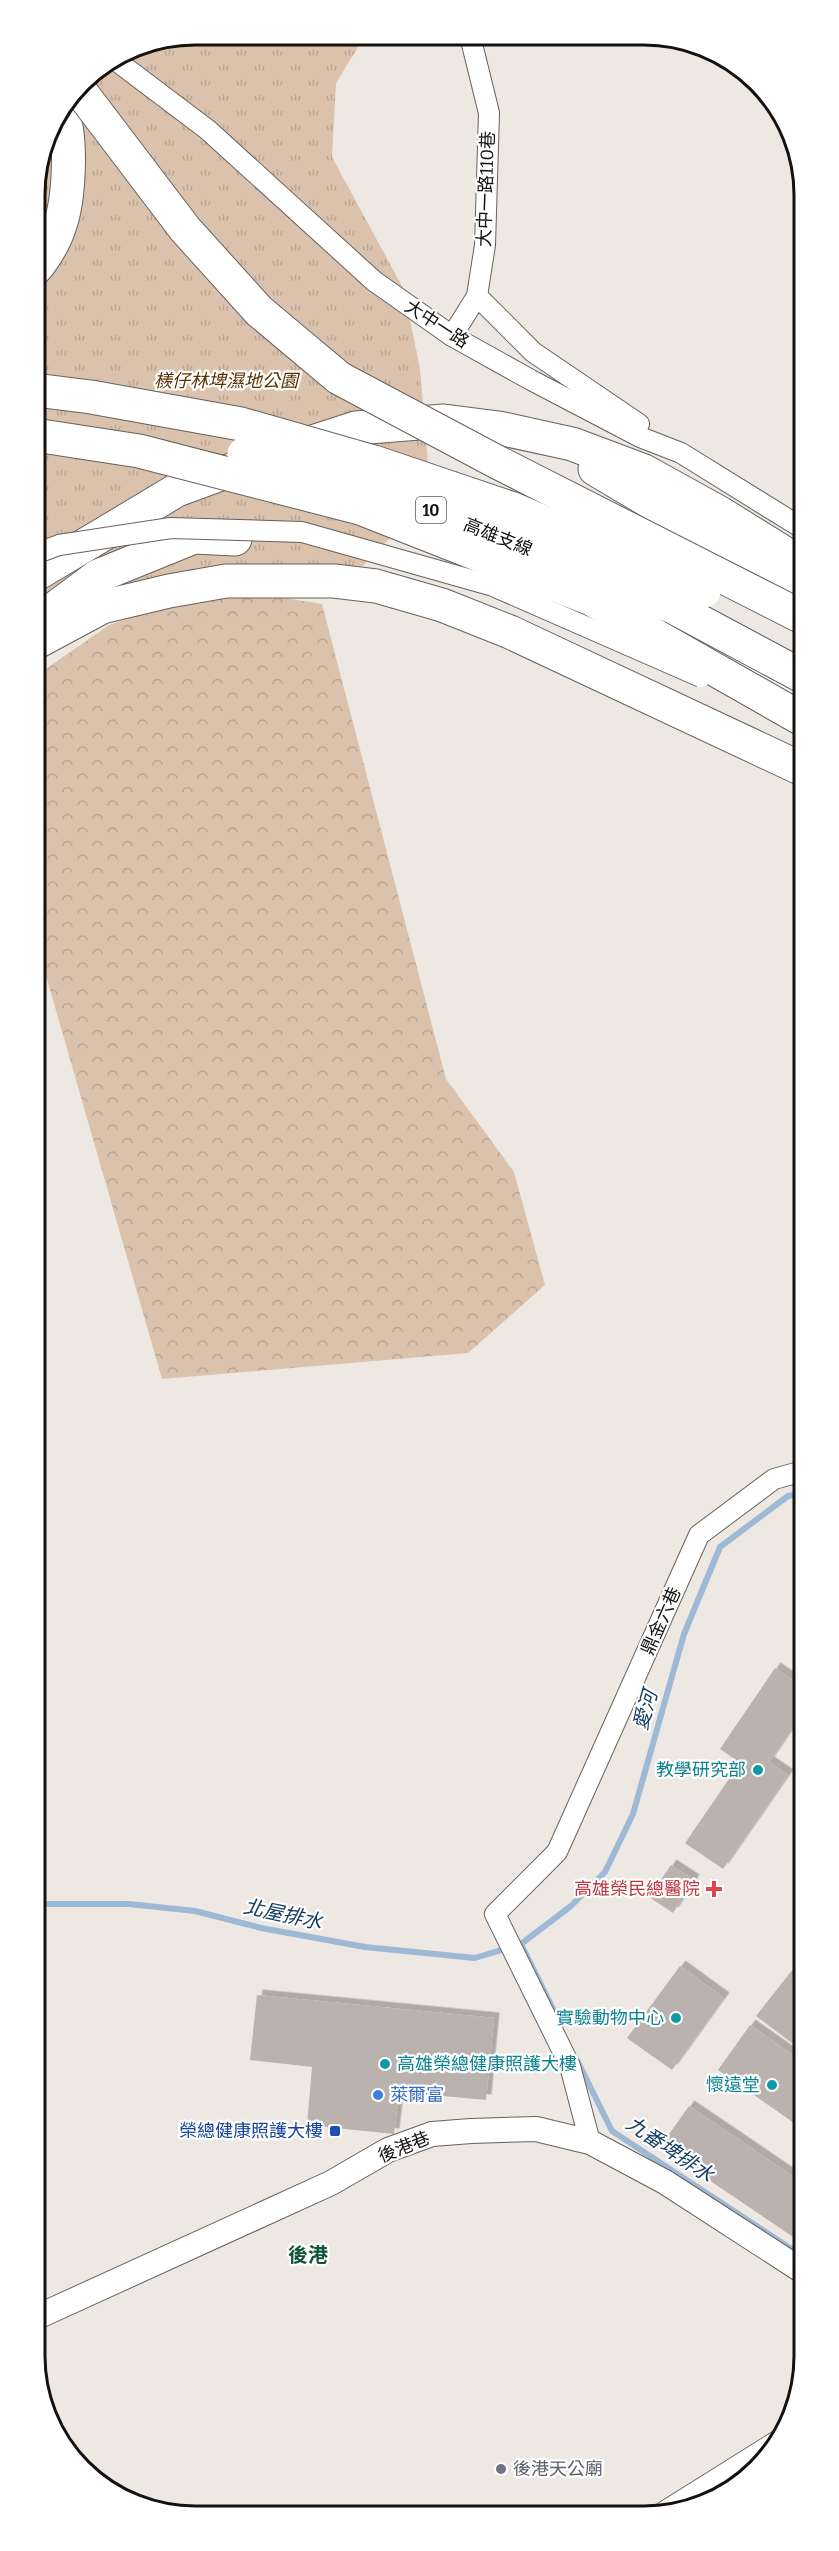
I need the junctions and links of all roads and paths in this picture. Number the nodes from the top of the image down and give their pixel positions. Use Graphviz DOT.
graph roads {
  1 [pos="472,45"];
  2 [pos="121,64"];
  3 [pos="83,95"];
  4 [pos="64,122"];
  5 [pos="45,251"];
  6 [pos="477,296"];
  7 [pos="452,336"];
  8 [pos="45,391"];
  9 [pos="45,419"];
  10 [pos="499,428"];
  11 [pos="45,436"];
  12 [pos="681,453"];
  13 [pos="794,523"];
  14 [pos="45,550"];
  15 [pos="794,559"];
  16 [pos="45,569"];
  17 [pos="794,587"];
  18 [pos="794,613"];
  19 [pos="45,616"];
  20 [pos="794,637"];
  21 [pos="45,638"];
  22 [pos="794,672"];
  23 [pos="794,687"];
  24 [pos="794,715"];
  25 [pos="794,717"];
  26 [pos="794,765"];
  27 [pos="794,1473"];
  28 [pos="590,2142"];
  29 [pos="794,2266"];
  30 [pos="45,2314"];
  31 [pos="759,2453"];
  32 [pos="684,2500"];
  1 -- 6 [label="street, 大中一路110巷"];
  2 -- 7 [label="street, 大中一路"];
  3 -- 18 [label="highway, bridge"];
  4 -- 5 [label="highway"];
  6 -- 7 [label="street, 大中一路110巷"];
  6 -- 12 [label="street"];
  7 -- 12 [label="street, 大中一路"];
  8 -- 20 [label="highway, 高雄支線 / 10, bridge"];
  9 -- 22 [label="highway, 高雄支線 / 10, bridge"];
  10 -- 15 [label="highway"];
  10 -- 16 [label="highway"];
  10 -- 17 [label="highway"];
  11 -- 24 [label="highway, bridge"];
  12 -- 13 [label="street, 大中一路"];
  14 -- 25 [label="street, bridge"];
  19 -- 23 [label="highway"];
  21 -- 26 [label="highway"];
  27 -- 28 [label="street, 鼎金六巷"];
  28 -- 29 [label="street, 後港巷"];
  28 -- 30 [label="street, 後港巷"];
  31 -- 32 [label="street"];
}
